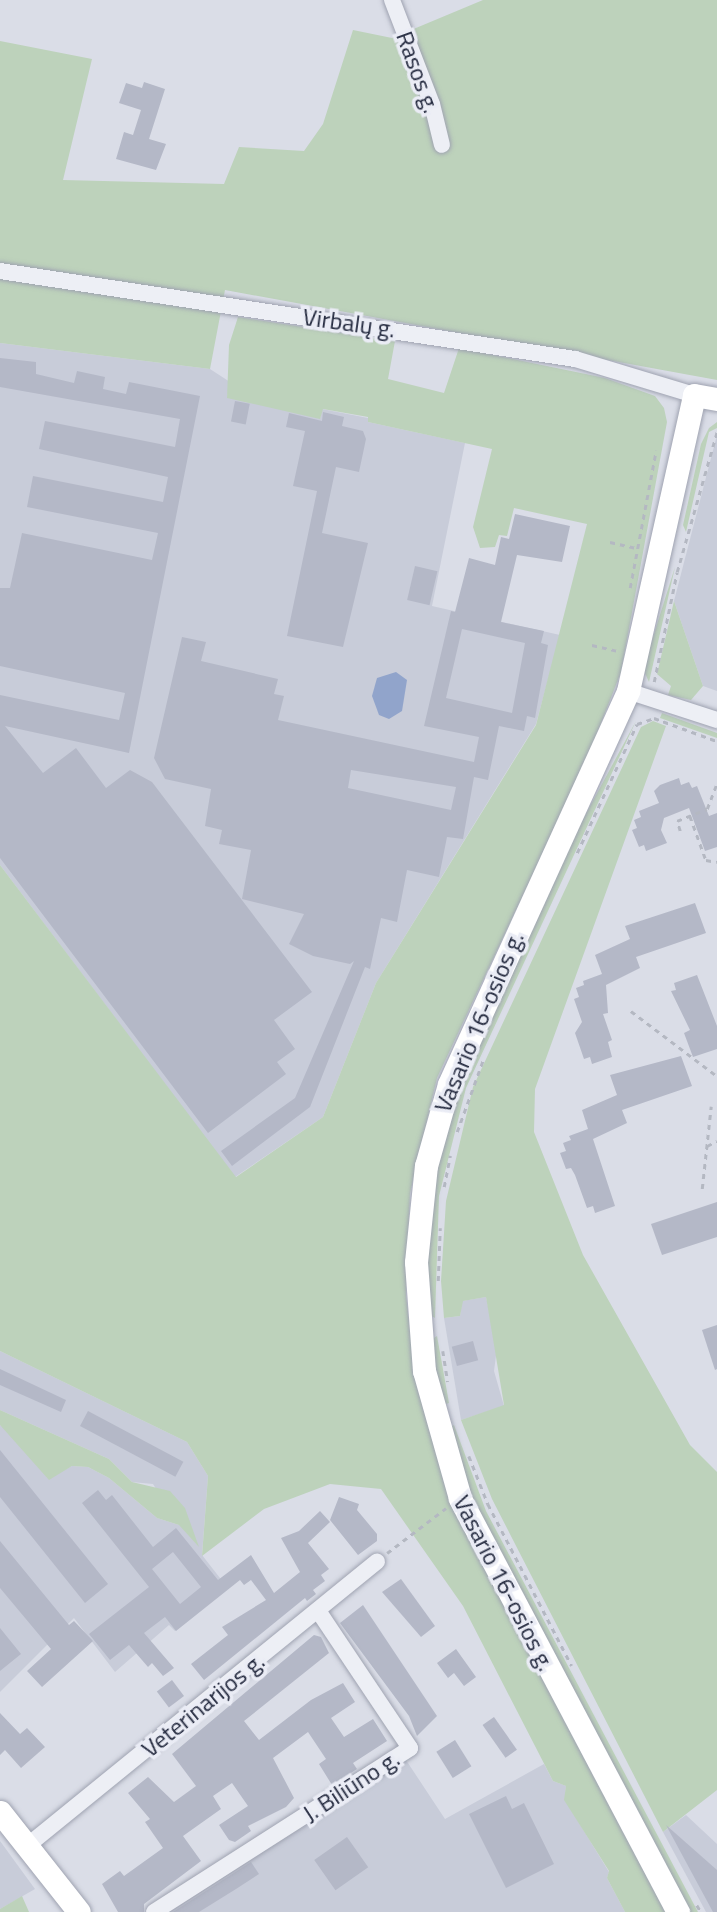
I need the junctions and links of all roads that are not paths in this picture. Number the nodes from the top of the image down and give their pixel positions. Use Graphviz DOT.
graph roads {
  1 [pos="392,0"];
  2 [pos="442,145"];
  3 [pos="0,271"];
  4 [pos="706,397"];
  5 [pos="628,691"];
  6 [pos="717,720"];
  7 [pos="377,1562"];
  8 [pos="318,1612"];
  9 [pos="0,1812"];
  10 [pos="27,1846"];
  11 [pos="686,1906"];
  12 [pos="79,1912"];
  13 [pos="154,1912"];
  1 -- 2 [label="street, Rasos g."];
  3 -- 4 [label="street, Virbalų g."];
  4 -- 5 [label="main road, Vasario 16-osios g."];
  5 -- 6 [label="street"];
  5 -- 11 [label="main road, Vasario 16-osios g."];
  7 -- 8 [label="street, Veterinarijos g."];
  8 -- 10 [label="street, Veterinarijos g."];
  8 -- 13 [label="street, J. Biliūno g."];
  9 -- 10 [label="main road"];
  10 -- 12 [label="main road"];
}
